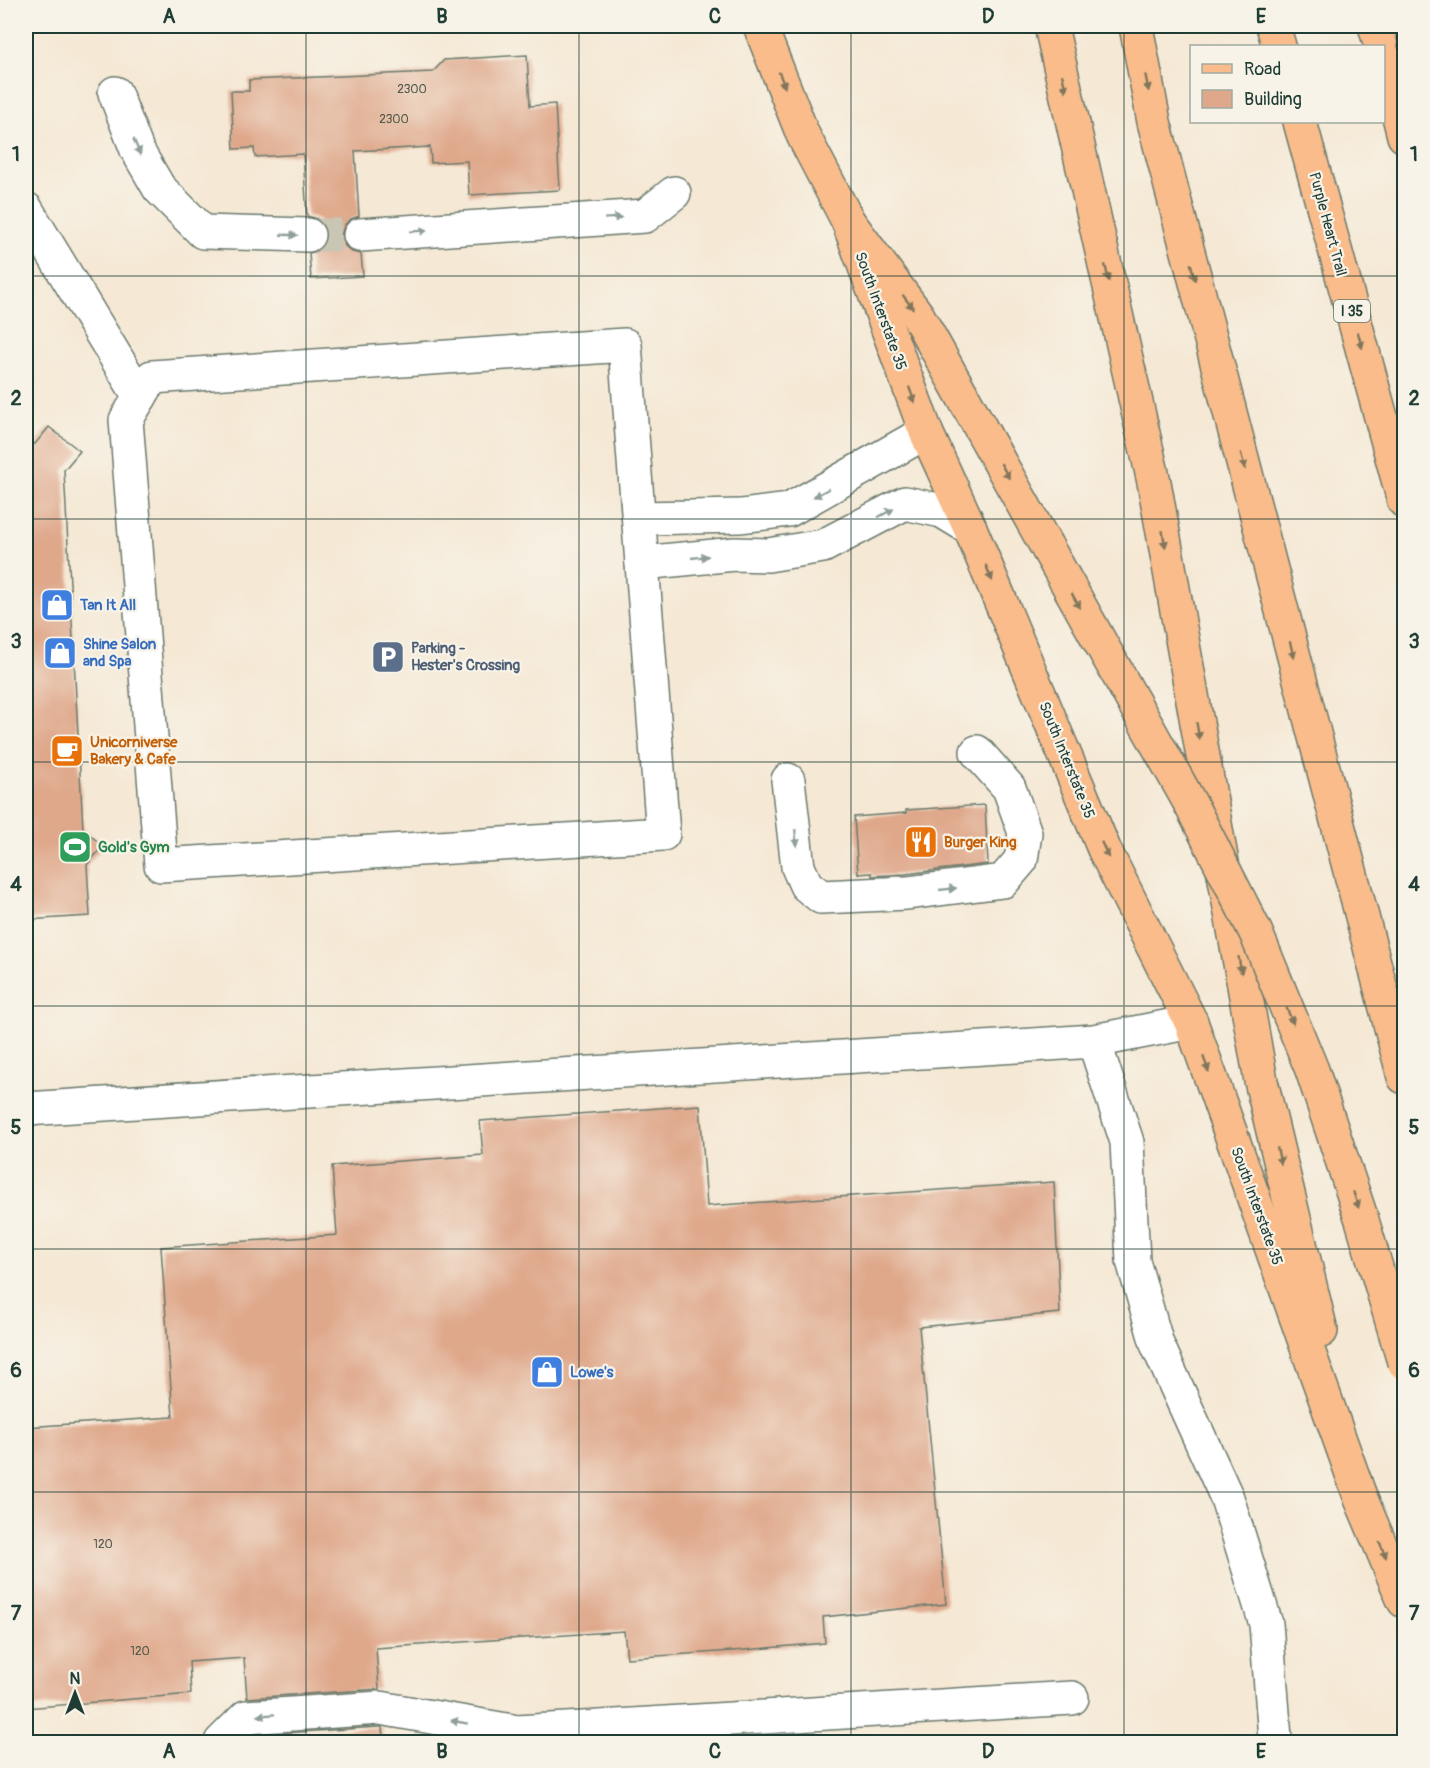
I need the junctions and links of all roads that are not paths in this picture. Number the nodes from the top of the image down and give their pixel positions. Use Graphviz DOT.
graph roads {
  1 [pos="760,26"];
  2 [pos="1051,26"];
  3 [pos="1136,26"];
  4 [pos="1273,26"];
  5 [pos="1375,26"];
  6 [pos="1279,45"];
  7 [pos="1381,45"];
  8 [pos="1385,65"];
  9 [pos="115,93"];
  10 [pos="1300,123"];
  11 [pos="1404,136"];
  12 [pos="674,193"];
  13 [pos="26,209"];
  14 [pos="848,221"];
  15 [pos="308,235"];
  16 [pos="360,235"];
  17 [pos="140,397"];
  18 [pos="926,432"];
  19 [pos="1404,501"];
  20 [pos="639,518"];
  21 [pos="970,528"];
  22 [pos="642,563"];
  23 [pos="977,752"];
  24 [pos="788,780"];
  25 [pos="1191,1022"];
  26 [pos="1094,1041"];
  27 [pos="1404,1077"];
  28 [pos="26,1109"];
  29 [pos="1404,1362"];
  30 [pos="1361,1499"];
  31 [pos="1404,1601"];
  32 [pos="1072,1698"];
  33 [pos="517,1732"];
  34 [pos="580,1735"];
  35 [pos="221,1743"];
  36 [pos="482,1743"];
  37 [pos="1274,1743"];
  1 -- 14 [label="main road, South Interstate 35, one-way"];
  2 -- 30 [label="main road, South Interstate 35, one-way"];
  3 -- 27 [label="main road, one-way"];
  4 -- 6 [label="main road"];
  5 -- 7 [label="main road"];
  8 -- 11 [label="main road"];
  9 -- 15 [label="lane, one-way"];
  10 -- 19 [label="main road, Purple Heart Trail / I 35, one-way"];
  16 -- 12 [label="lane, one-way"];
  13 -- 17 [label="lane"];
  14 -- 18 [label="main road, South Interstate 35, one-way"];
  14 -- 29 [label="main road, one-way, bridge"];
  17 -- 20 [label="lane"];
  17 -- 22 [label="lane"];
  18 -- 20 [label="lane, one-way"];
  18 -- 21 [label="main road, South Interstate 35"];
  20 -- 22 [label="lane"];
  22 -- 21 [label="lane, one-way"];
  21 -- 25 [label="main road, South Interstate 35, one-way"];
  24 -- 23 [label="lane, one-way"];
  25 -- 26 [label="lane"];
  25 -- 30 [label="main road, South Interstate 35, one-way"];
  26 -- 28 [label="lane"];
  26 -- 37 [label="lane"];
  30 -- 31 [label="main road, South Interstate 35, one-way"];
  32 -- 34 [label="lane"];
  33 -- 34 [label="lane"];
  33 -- 35 [label="lane, one-way"];
  33 -- 36 [label="lane"];
}
